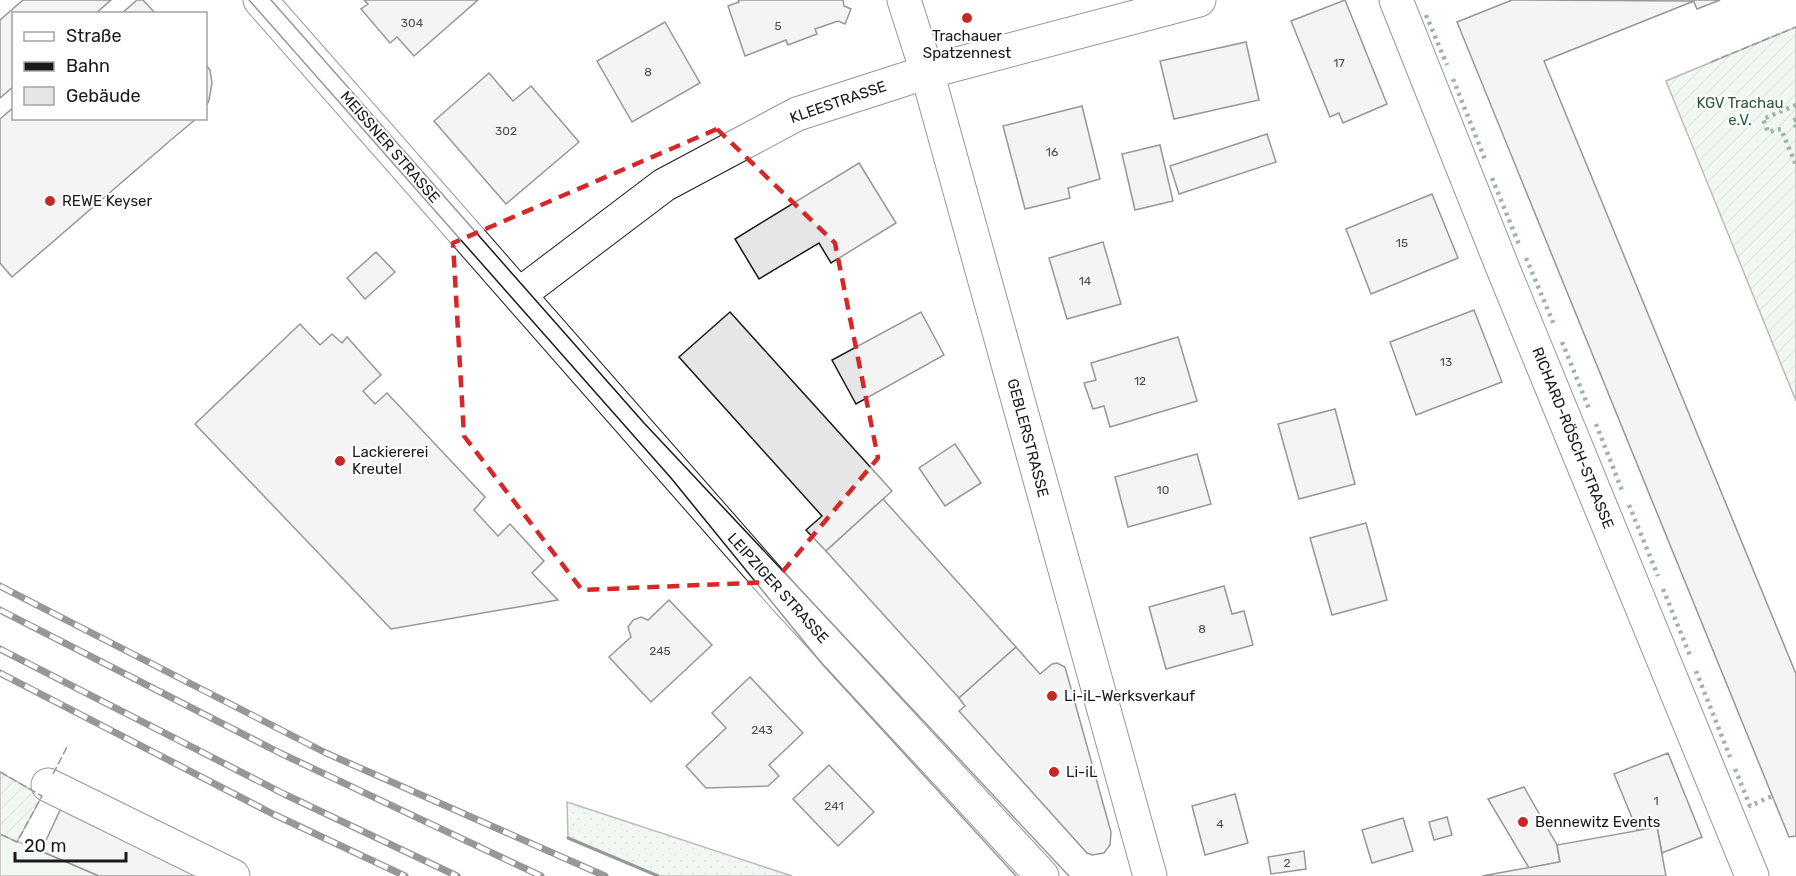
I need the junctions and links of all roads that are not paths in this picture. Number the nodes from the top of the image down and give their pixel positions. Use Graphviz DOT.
graph roads {
  1 [pos="260,0"];
  2 [pos="904,0"];
  3 [pos="1199,0"];
  4 [pos="1395,0"];
  5 [pos="927,72"];
  6 [pos="520,294"];
  7 [pos="48,785"];
  8 [pos="233,876"];
  9 [pos="1042,876"];
  10 [pos="1150,876"];
  11 [pos="1752,876"];
  1 -- 6 [label="street, MEISSNER STRASSE"];
  2 -- 5 [label="street, GEBLERSTRASSE"];
  3 -- 5 [label="street, KLEESTRASSE"];
  4 -- 11 [label="street, RICHARD-RÖSCH-STRASSE"];
  5 -- 6 [label="street, KLEESTRASSE"];
  5 -- 10 [label="street, GEBLERSTRASSE"];
  6 -- 9 [label="street, LEIPZIGER STRASSE"];
  7 -- 8 [label="street"];
}
